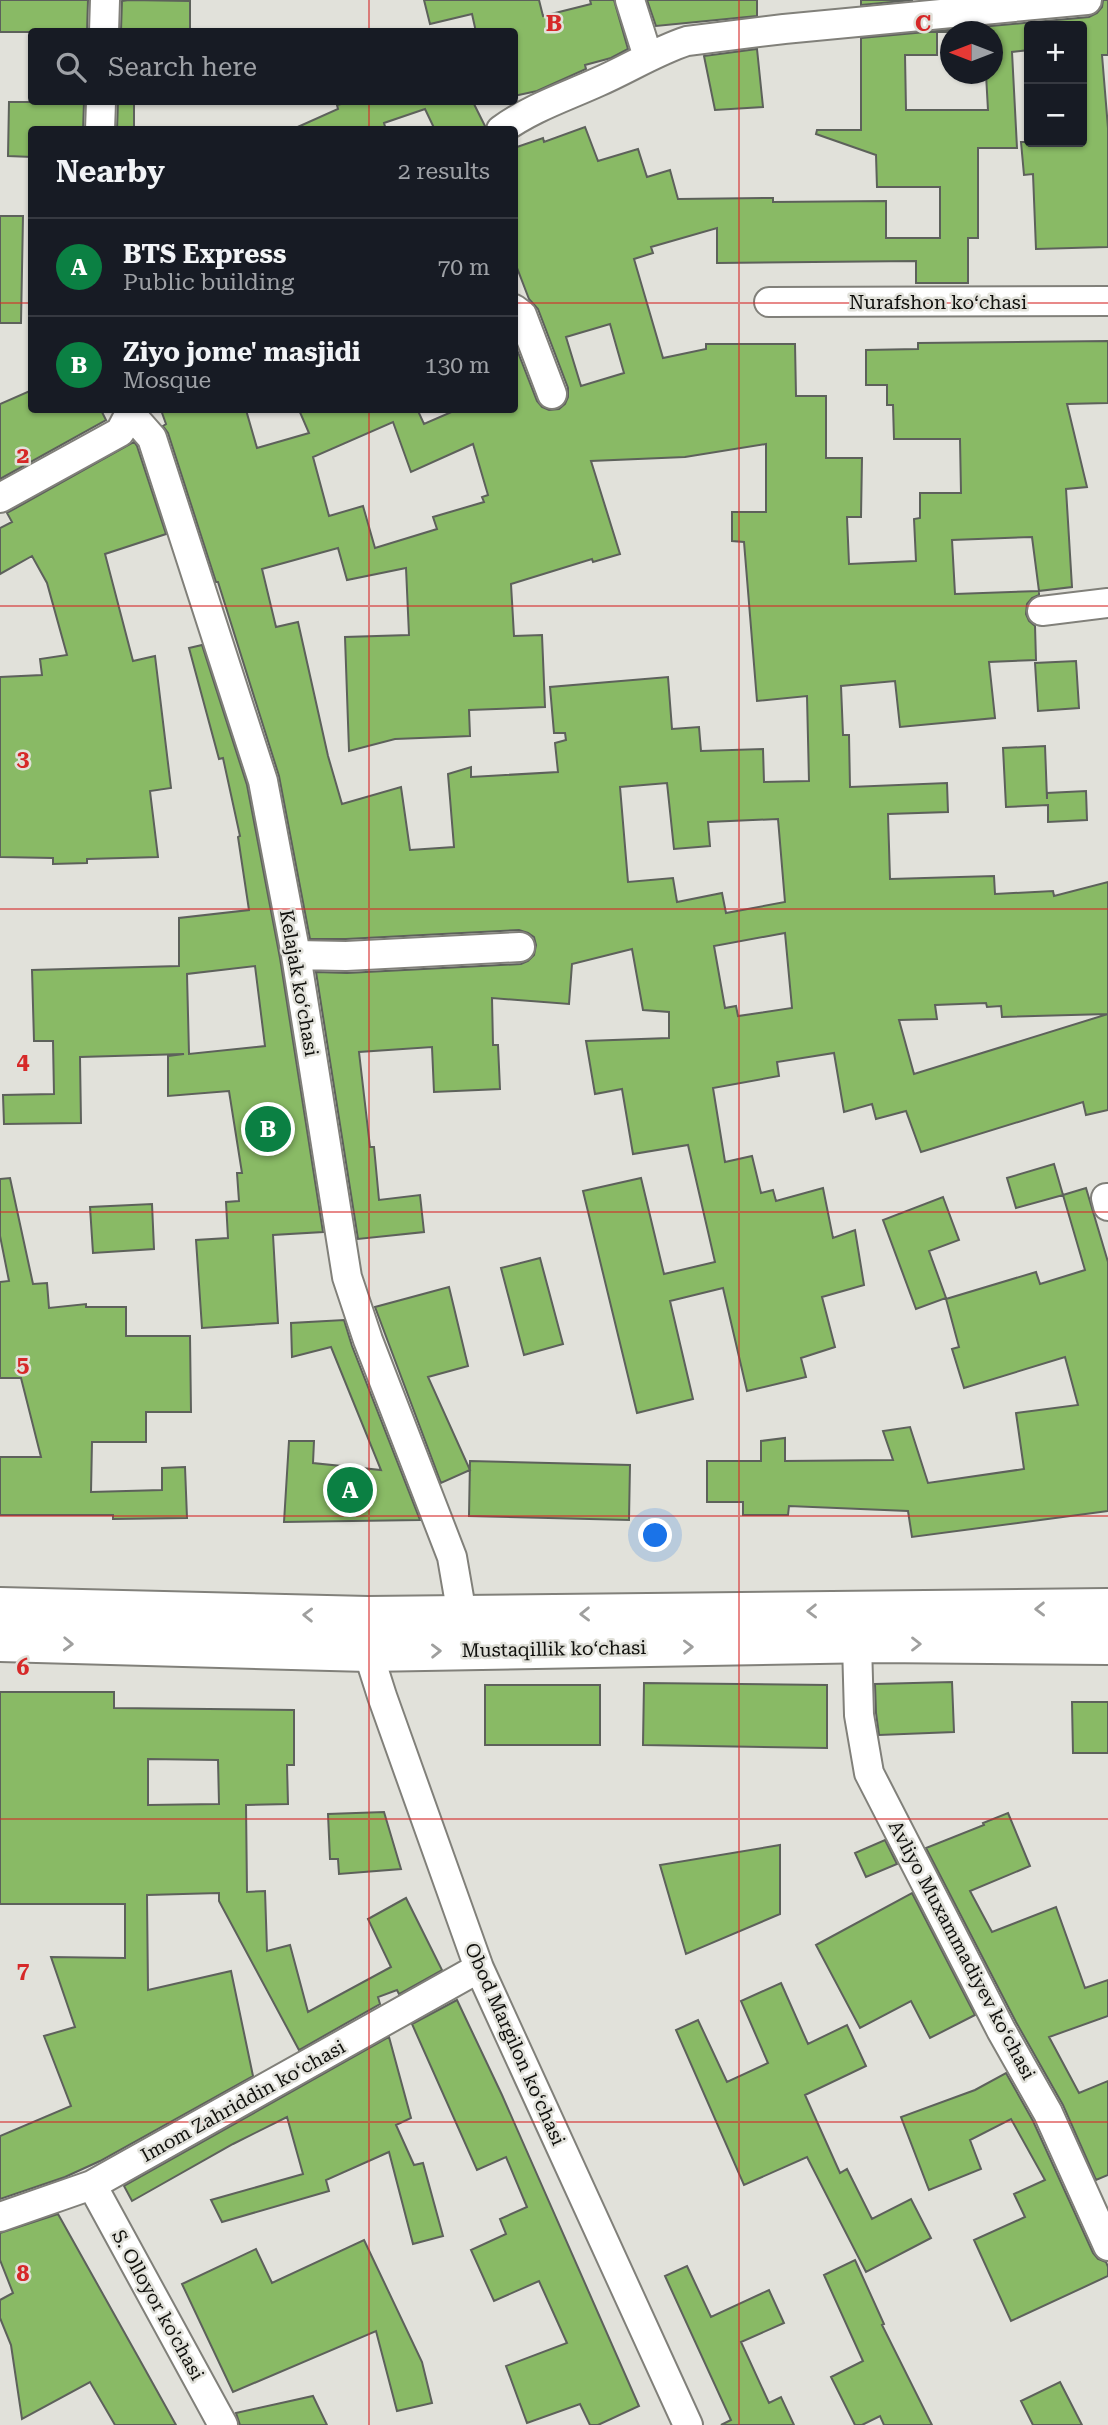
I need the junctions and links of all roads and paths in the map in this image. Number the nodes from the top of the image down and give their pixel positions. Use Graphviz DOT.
graph roads {
  1 [pos="105,0"];
  2 [pos="630,0"];
  3 [pos="1087,0"];
  4 [pos="104,28"];
  5 [pos="648,57"];
  6 [pos="101,105"];
  7 [pos="100,126"];
  8 [pos="507,126"];
  9 [pos="1108,301"];
  10 [pos="769,302"];
  11 [pos="518,312"];
  12 [pos="552,394"];
  13 [pos="130,413"];
  14 [pos="131,413"];
  15 [pos="0,498"];
  16 [pos="1108,603"];
  17 [pos="1042,611"];
  18 [pos="520,947"];
  19 [pos="296,955"];
  20 [pos="0,1607"];
  21 [pos="1108,1608"];
  22 [pos="462,1615"];
  23 [pos="368,1634"];
  24 [pos="0,1642"];
  25 [pos="857,1644"];
  26 [pos="1108,1645"];
  27 [pos="479,1968"];
  28 [pos="92,2185"];
  29 [pos="0,2217"];
  30 [pos="1108,2246"];
  31 [pos="223,2425"];
  32 [pos="688,2425"];
  1 -- 4 [label="street"];
  2 -- 5 [label="street"];
  3 -- 5 [label="street"];
  5 -- 8 [label="street"];
  6 -- 7 [label="street"];
  9 -- 10 [label="street, Nurafshon koʻchasi"];
  11 -- 12 [label="street"];
  13 -- 15 [label="street"];
  14 -- 19 [label="street, Kelajak koʻchasi"];
  16 -- 17 [label="street"];
  18 -- 19 [label="street"];
  19 -- 22 [label="street, Kelajak koʻchasi"];
  23 -- 20 [label="main road, Mustaqillik koʻchasi, one-way"];
  21 -- 22 [label="main road, Mustaqillik koʻchasi, one-way"];
  22 -- 23 [label="main road, Mustaqillik koʻchasi"];
  24 -- 23 [label="main road, Mustaqillik koʻchasi, one-way"];
  23 -- 25 [label="main road, Mustaqillik koʻchasi, one-way"];
  23 -- 27 [label="street, Obod Margilon koʻchasi"];
  25 -- 26 [label="main road, Mustaqillik koʻchasi, one-way"];
  25 -- 30 [label="street, Avliyo Muxammadiyev koʻchasi"];
  27 -- 28 [label="street, Imom Zahriddin koʻchasi"];
  27 -- 32 [label="street, Obod Margilon koʻchasi"];
  28 -- 29 [label="street, Imom Zahriddin koʻchasi"];
  28 -- 31 [label="street, S. Olloyor ko'chasi"];
}
